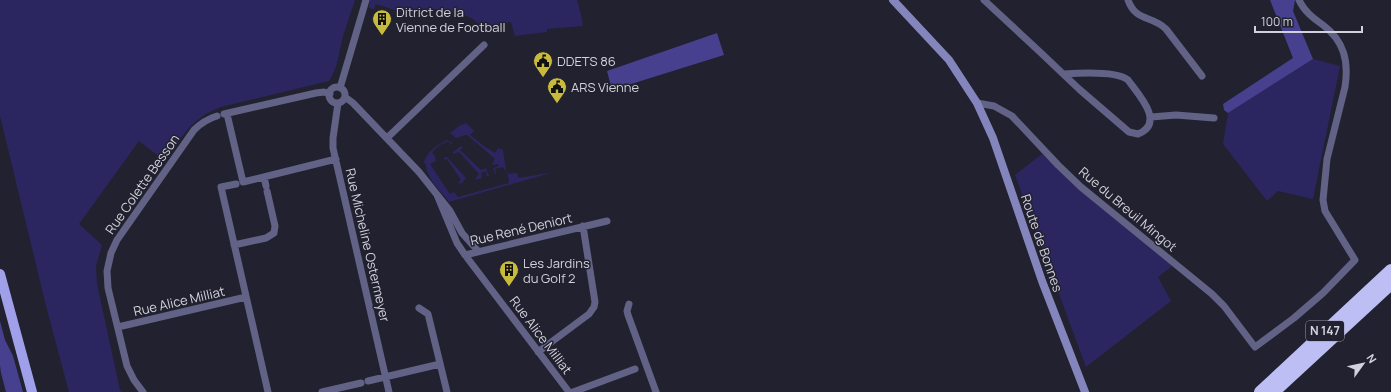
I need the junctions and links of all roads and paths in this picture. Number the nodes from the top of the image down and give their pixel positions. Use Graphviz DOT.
graph roads {
  1 [pos="366,0"];
  2 [pos="984,0"];
  3 [pos="1128,0"];
  4 [pos="1299,0"];
  5 [pos="896,1"];
  6 [pos="484,45"];
  7 [pos="1064,74"];
  8 [pos="1202,76"];
  9 [pos="340,88"];
  10 [pos="330,94"];
  11 [pos="345,97"];
  12 [pos="338,103"];
  13 [pos="977,103"];
  14 [pos="222,115"];
  15 [pos="1151,117"];
  16 [pos="1214,118"];
  17 [pos="387,138"];
  18 [pos="336,159"];
  19 [pos="264,177"];
  20 [pos="239,183"];
  21 [pos="437,195"];
  22 [pos="607,221"];
  23 [pos="583,226"];
  24 [pos="234,245"];
  25 [pos="478,251"];
  26 [pos="465,255"];
  27 [pos="1391,270"];
  28 [pos="0,275"];
  29 [pos="1391,284"];
  30 [pos="246,297"];
  31 [pos="629,304"];
  32 [pos="419,308"];
  33 [pos="118,327"];
  34 [pos="538,352"];
  35 [pos="440,364"];
  36 [pos="635,369"];
  37 [pos="386,377"];
  38 [pos="1276,388"];
  39 [pos="32,392"];
  40 [pos="143,392"];
  41 [pos="268,392"];
  42 [pos="322,392"];
  43 [pos="390,392"];
  44 [pos="447,392"];
  45 [pos="569,392"];
  46 [pos="573,392"];
  47 [pos="656,392"];
  48 [pos="1086,392"];
  49 [pos="1250,392"];
  50 [pos="1260,392"];
  1 -- 9 [label="street"];
  2 -- 7 [label="street"];
  3 -- 8 [label="street"];
  4 -- 13 [label="street, Rue du Breuil Mingot"];
  5 -- 13 [label="street, Route de Bonnes"];
  6 -- 17 [label="street"];
  7 -- 15 [label="street"];
  7 -- 15 [label="street"];
  9 -- 10 [label="street"];
  9 -- 11 [label="street"];
  10 -- 12 [label="street"];
  10 -- 14 [label="street, Rue Colette Besson"];
  11 -- 12 [label="street"];
  11 -- 17 [label="street"];
  12 -- 18 [label="street, Rue Micheline Ostermeyer"];
  13 -- 48 [label="street, Route de Bonnes"];
  14 -- 20 [label="street"];
  14 -- 33 [label="street, Rue Colette Besson"];
  15 -- 16 [label="street"];
  17 -- 21 [label="street"];
  18 -- 19 [label="street"];
  18 -- 37 [label="street, Rue Micheline Ostermeyer"];
  19 -- 20 [label="street"];
  19 -- 24 [label="street"];
  20 -- 24 [label="street"];
  21 -- 25 [label="street"];
  21 -- 26 [label="street"];
  22 -- 23 [label="street, Rue René Deniort"];
  23 -- 25 [label="street, Rue René Deniort"];
  23 -- 34 [label="street, Rue René Deniort"];
  24 -- 30 [label="street"];
  25 -- 26 [label="street, Rue René Deniort"];
  26 -- 34 [label="street, Rue Alice Milliat"];
  27 -- 38 [label="highway, N 147"];
  28 -- 39 [label="main road"];
  29 -- 38 [label="highway, N 147"];
  30 -- 33 [label="street, Rue Alice Milliat"];
  30 -- 41 [label="street"];
  31 -- 47 [label="street"];
  32 -- 35 [label="street"];
  33 -- 40 [label="street, Rue Colette Besson"];
  34 -- 45 [label="street, Rue Alice Milliat"];
  35 -- 37 [label="street"];
  35 -- 44 [label="street"];
  36 -- 46 [label="street"];
  37 -- 42 [label="street"];
  37 -- 43 [label="street, Rue Micheline Ostermeyer"];
  38 -- 49 [label="highway"];
  38 -- 50 [label="highway, N 147"];
}
